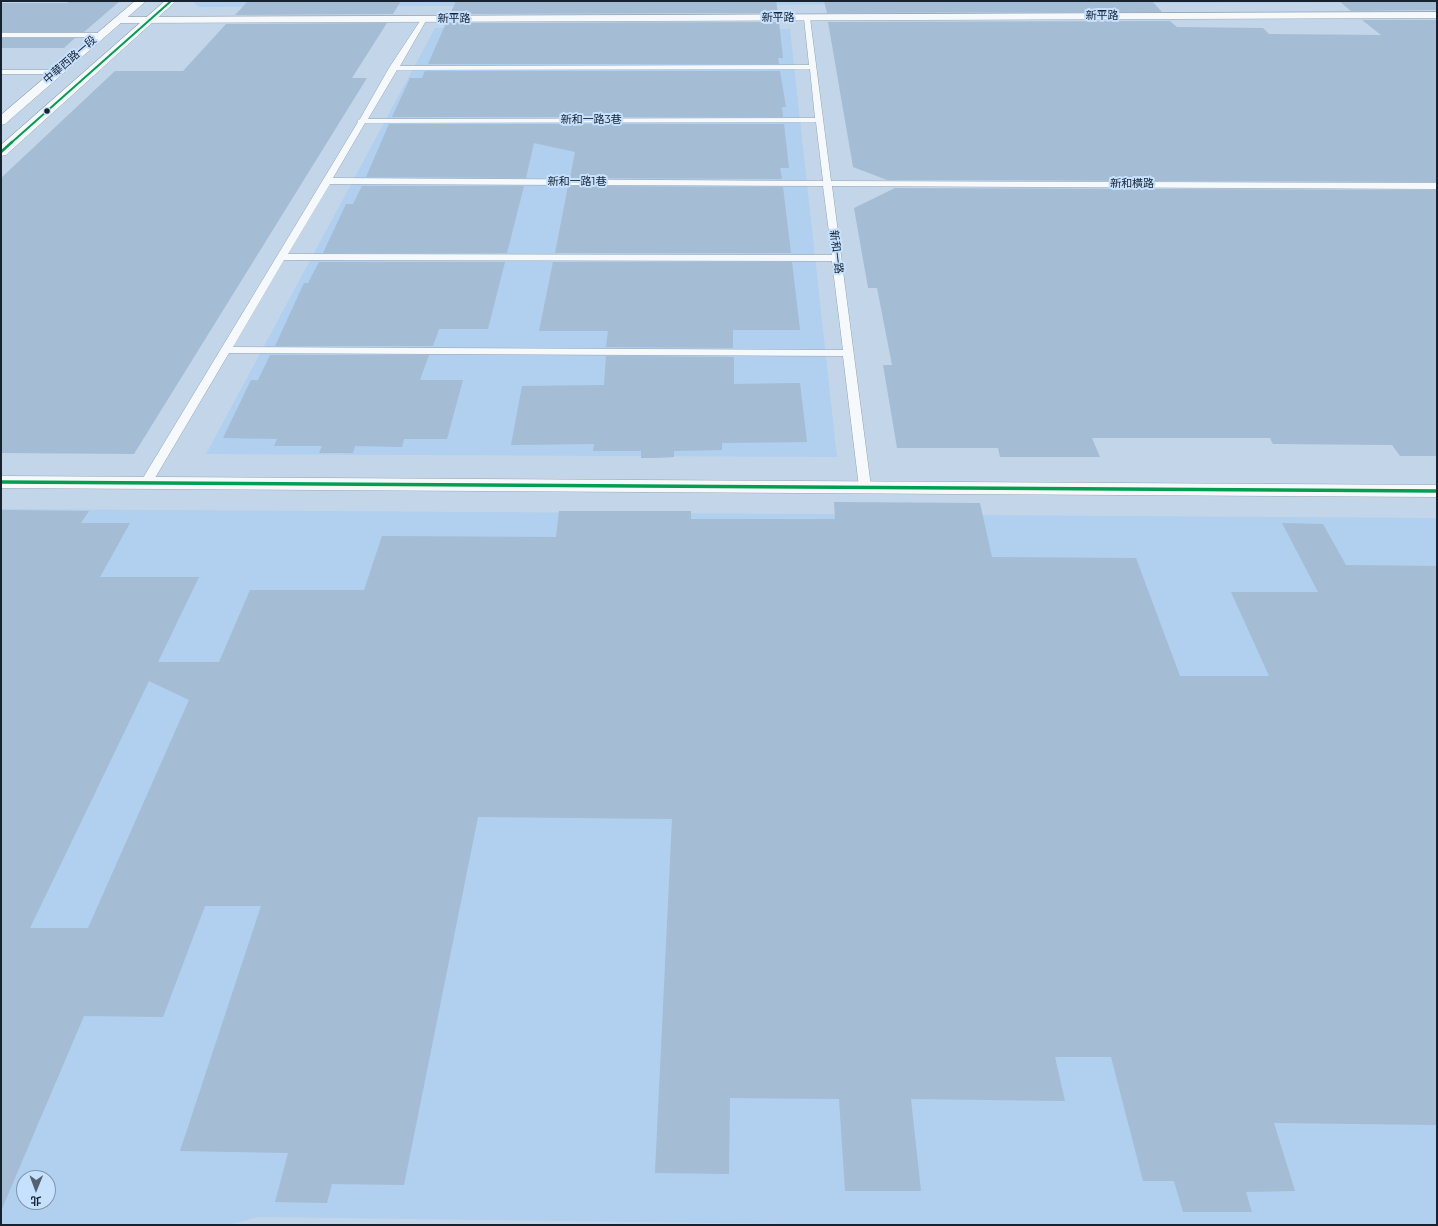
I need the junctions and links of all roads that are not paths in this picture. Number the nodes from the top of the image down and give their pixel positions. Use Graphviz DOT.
graph roads {
  1 [pos="140,1"];
  2 [pos="171,1"];
  3 [pos="1437,15"];
  4 [pos="807,18"];
  5 [pos="424,19"];
  6 [pos="118,20"];
  7 [pos="150,20"];
  8 [pos="1,35"];
  9 [pos="100,35"];
  10 [pos="813,67"];
  11 [pos="393,68"];
  12 [pos="1,72"];
  13 [pos="57,72"];
  14 [pos="820,120"];
  15 [pos="1,121"];
  16 [pos="361,121"];
  17 [pos="1,152"];
  18 [pos="326,181"];
  19 [pos="827,183"];
  20 [pos="1437,186"];
  21 [pos="280,257"];
  22 [pos="837,258"];
  23 [pos="225,350"];
  24 [pos="848,353"];
  25 [pos="1,482"];
  26 [pos="146,483"];
  27 [pos="865,487"];
  28 [pos="1437,491"];
  1 -- 6 [label="street, 中華西路一段"];
  2 -- 7 [label="street, 中華西路一段"];
  3 -- 4 [label="street, 新平路"];
  4 -- 5 [label="street, 新平路"];
  4 -- 10 [label="lane, 新和一路"];
  5 -- 7 [label="street, 新平路"];
  5 -- 11 [label="lane"];
  6 -- 7 [label="street, 新平路"];
  6 -- 9 [label="street, 中華西路一段"];
  7 -- 17 [label="street, 中華西路一段"];
  8 -- 9 [label="lane"];
  9 -- 13 [label="street, 中華西路一段"];
  10 -- 11 [label="lane"];
  10 -- 14 [label="lane, 新和一路"];
  11 -- 16 [label="lane"];
  12 -- 13 [label="lane"];
  13 -- 15 [label="street, 中華西路一段"];
  14 -- 16 [label="lane, 新和一路3巷"];
  14 -- 19 [label="lane, 新和一路"];
  16 -- 18 [label="lane"];
  18 -- 19 [label="lane, 新和一路1巷"];
  18 -- 21 [label="lane"];
  19 -- 20 [label="lane, 新和橫路"];
  19 -- 22 [label="lane, 新和一路"];
  21 -- 22 [label="lane"];
  21 -- 23 [label="lane"];
  22 -- 24 [label="lane, 新和一路"];
  23 -- 24 [label="lane"];
  23 -- 26 [label="lane"];
  24 -- 27 [label="lane, 新和一路"];
  25 -- 26 [label="street"];
  26 -- 27 [label="street"];
  27 -- 28 [label="street"];
}
